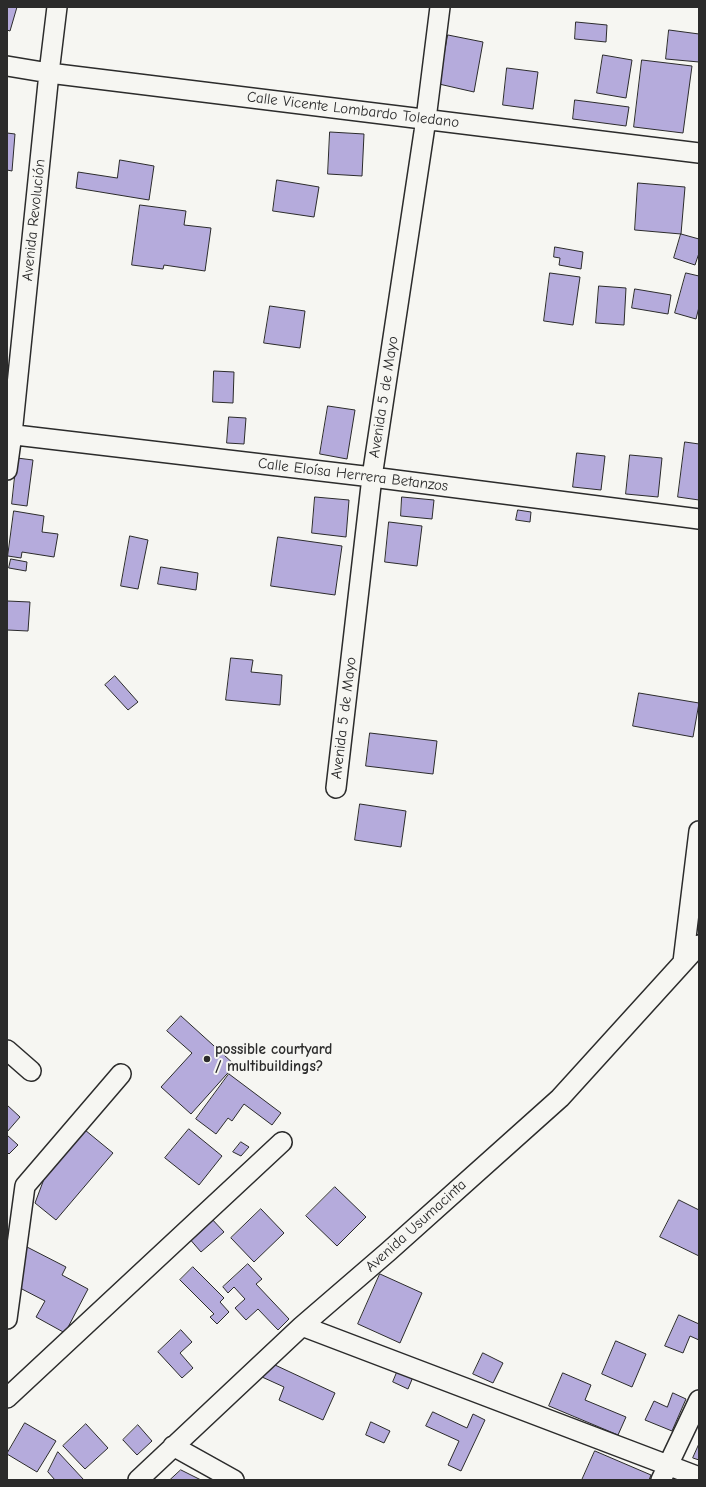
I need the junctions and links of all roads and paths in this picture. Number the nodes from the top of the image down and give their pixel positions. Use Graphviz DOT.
graph roads {
  1 [pos="57,7"];
  2 [pos="440,7"];
  3 [pos="7,66"];
  4 [pos="48,73"];
  5 [pos="426,119"];
  6 [pos="699,153"];
  7 [pos="10,434"];
  8 [pos="7,470"];
  9 [pos="372,477"];
  10 [pos="699,519"];
  11 [pos="336,788"];
  12 [pos="699,831"];
  13 [pos="699,945"];
  14 [pos="683,962"];
  15 [pos="7,1050"];
  16 [pos="31,1071"];
  17 [pos="121,1074"];
  18 [pos="282,1142"];
  19 [pos="7,1319"];
  20 [pos="302,1326"];
  21 [pos="7,1398"];
  22 [pos="699,1400"];
  23 [pos="173,1446"];
  24 [pos="664,1473"];
  25 [pos="699,1477"];
  26 [pos="138,1480"];
  27 [pos="234,1480"];
  1 -- 4 [label="street, Avenida Revolución"];
  2 -- 5 [label="street, Avenida 5 de Mayo"];
  3 -- 4 [label="street, Calle Vicente Lombardo Toledano"];
  4 -- 5 [label="street, Calle Vicente Lombardo Toledano"];
  4 -- 7 [label="street, Avenida Revolución"];
  5 -- 6 [label="street, Calle Vicente Lombardo Toledano"];
  5 -- 9 [label="street, Avenida 5 de Mayo"];
  7 -- 8 [label="street, Avenida Revolución"];
  7 -- 9 [label="street, Calle Eloísa Herrera Betanzos"];
  9 -- 10 [label="street, Calle Eloísa Herrera Betanzos"];
  9 -- 11 [label="street, Avenida 5 de Mayo"];
  12 -- 14 [label="street"];
  13 -- 14 [label="street, Avenida Usumacinta"];
  14 -- 20 [label="street, Avenida Usumacinta"];
  15 -- 16 [label="street"];
  17 -- 19 [label="street"];
  18 -- 21 [label="street"];
  20 -- 23 [label="street, Avenida Usumacinta"];
  20 -- 24 [label="street"];
  22 -- 24 [label="street"];
  23 -- 26 [label="street, Avenida Usumacinta"];
  23 -- 27 [label="street"];
  24 -- 25 [label="street"];
}
